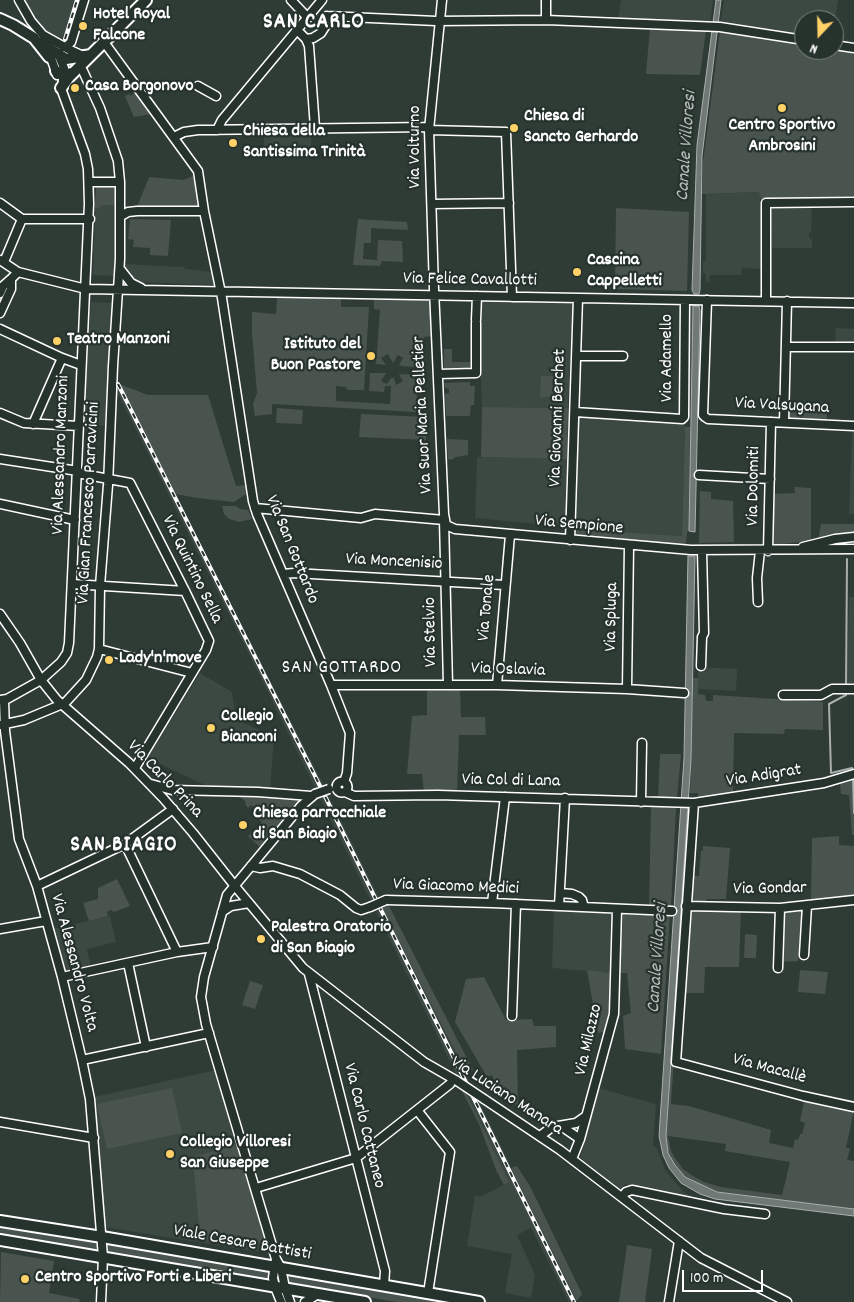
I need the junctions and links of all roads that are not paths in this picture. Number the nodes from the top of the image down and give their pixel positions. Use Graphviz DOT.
graph roads {
  1 [pos="19,0"];
  2 [pos="84,0"];
  3 [pos="146,0"];
  4 [pos="291,0"];
  5 [pos="322,0"];
  6 [pos="442,0"];
  7 [pos="546,0"];
  8 [pos="317,7"];
  9 [pos="327,16"];
  10 [pos="308,18"];
  11 [pos="0,20"];
  12 [pos="546,20"];
  13 [pos="440,21"];
  14 [pos="298,30"];
  15 [pos="794,38"];
  16 [pos="306,39"];
  17 [pos="104,42"];
  18 [pos="50,47"];
  19 [pos="83,61"];
  20 [pos="59,73"];
  21 [pos="198,86"];
  22 [pos="63,92"];
  23 [pos="216,96"];
  24 [pos="315,128"];
  25 [pos="429,128"];
  26 [pos="217,130"];
  27 [pos="189,132"];
  28 [pos="174,138"];
  29 [pos="182,148"];
  30 [pos="89,182"];
  31 [pos="120,182"];
  32 [pos="854,202"];
  33 [pos="0,203"];
  34 [pos="510,203"];
  35 [pos="432,204"];
  36 [pos="204,211"];
  37 [pos="121,216"];
  38 [pos="22,219"];
  39 [pos="90,219"];
  40 [pos="2,261"];
  41 [pos="120,269"];
  42 [pos="18,272"];
  43 [pos="11,280"];
  44 [pos="86,289"];
  45 [pos="118,289"];
  46 [pos="146,290"];
  47 [pos="220,291"];
  48 [pos="0,293"];
  49 [pos="434,296"];
  50 [pos="477,296"];
  51 [pos="512,297"];
  52 [pos="578,298"];
  53 [pos="685,300"];
  54 [pos="707,300"];
  55 [pos="766,301"];
  56 [pos="787,302"];
  57 [pos="854,303"];
  58 [pos="0,313"];
  59 [pos="0,329"];
  60 [pos="787,347"];
  61 [pos="854,347"];
  62 [pos="577,356"];
  63 [pos="623,356"];
  64 [pos="62,358"];
  65 [pos="81,365"];
  66 [pos="438,374"];
  67 [pos="575,412"];
  68 [pos="0,413"];
  69 [pos="771,422"];
  70 [pos="784,422"];
  71 [pos="33,424"];
  72 [pos="79,426"];
  73 [pos="854,426"];
  74 [pos="0,459"];
  75 [pos="78,472"];
  76 [pos="699,475"];
  77 [pos="108,479"];
  78 [pos="770,479"];
  79 [pos="0,504"];
  80 [pos="256,508"];
  81 [pos="75,520"];
  82 [pos="444,520"];
  83 [pos="510,534"];
  84 [pos="854,537"];
  85 [pos="842,538"];
  86 [pos="570,540"];
  87 [pos="629,546"];
  88 [pos="786,550"];
  89 [pos="838,550"];
  90 [pos="854,550"];
  91 [pos="702,551"];
  92 [pos="760,551"];
  93 [pos="768,551"];
  94 [pos="283,574"];
  95 [pos="446,581"];
  96 [pos="72,584"];
  97 [pos="504,585"];
  98 [pos="100,586"];
  99 [pos="185,591"];
  100 [pos="758,602"];
  101 [pos="0,614"];
  102 [pos="99,649"];
  103 [pos="701,666"];
  104 [pos="192,673"];
  105 [pos="41,680"];
  106 [pos="448,684"];
  107 [pos="331,685"];
  108 [pos="496,685"];
  109 [pos="627,689"];
  110 [pos="854,689"];
  111 [pos="684,693"];
  112 [pos="783,695"];
  113 [pos="2,700"];
  114 [pos="62,705"];
  115 [pos="2,725"];
  116 [pos="642,743"];
  117 [pos="135,768"];
  118 [pos="854,774"];
  119 [pos="344,782"];
  120 [pos="150,784"];
  121 [pos="333,789"];
  122 [pos="172,790"];
  123 [pos="345,792"];
  124 [pos="313,795"];
  125 [pos="505,797"];
  126 [pos="163,798"];
  127 [pos="564,798"];
  128 [pos="641,802"];
  129 [pos="679,803"];
  130 [pos="693,803"];
  131 [pos="173,809"];
  132 [pos="125,844"];
  133 [pos="251,866"];
  134 [pos="37,886"];
  135 [pos="234,886"];
  136 [pos="560,893"];
  137 [pos="854,900"];
  138 [pos="249,903"];
  139 [pos="492,903"];
  140 [pos="516,904"];
  141 [pos="559,906"];
  142 [pos="686,906"];
  143 [pos="807,906"];
  144 [pos="584,907"];
  145 [pos="780,908"];
  146 [pos="617,909"];
  147 [pos="672,911"];
  148 [pos="222,912"];
  149 [pos="46,921"];
  150 [pos="0,930"];
  151 [pos="213,947"];
  152 [pos="177,952"];
  153 [pos="804,955"];
  154 [pos="128,963"];
  155 [pos="778,968"];
  156 [pos="309,974"];
  157 [pos="62,977"];
  158 [pos="512,1016"];
  159 [pos="209,1033"];
  160 [pos="146,1047"];
  161 [pos="82,1060"];
  162 [pos="455,1080"];
  163 [pos="854,1107"];
  164 [pos="417,1110"];
  165 [pos="586,1116"];
  166 [pos="0,1122"];
  167 [pos="559,1126"];
  168 [pos="540,1136"];
  169 [pos="94,1138"];
  170 [pos="580,1139"];
  171 [pos="548,1141"];
  172 [pos="356,1158"];
  173 [pos="572,1159"];
  174 [pos="256,1188"];
  175 [pos="622,1197"];
  176 [pos="765,1214"];
  177 [pos="0,1221"];
  178 [pos="102,1237"];
  179 [pos="0,1240"];
  180 [pos="679,1241"];
  181 [pos="103,1257"];
  182 [pos="277,1264"];
  183 [pos="384,1285"];
  184 [pos="280,1288"];
  185 [pos="428,1293"];
  186 [pos="318,1294"];
  187 [pos="100,1302"];
  188 [pos="281,1302"];
  189 [pos="290,1302"];
  190 [pos="305,1302"];
  191 [pos="365,1302"];
  192 [pos="479,1302"];
  193 [pos="669,1302"];
  194 [pos="787,1302"];
  1 -- 18 [label="street"];
  2 -- 18 [label="street"];
  3 -- 17 [label="main road"];
  4 -- 10 [label="street"];
  5 -- 8 [label="street"];
  6 -- 13 [label="street, Via Volturno"];
  7 -- 12 [label="street"];
  8 -- 9 [label="street"];
  8 -- 10 [label="street"];
  9 -- 13 [label="street"];
  9 -- 16 [label="street"];
  10 -- 14 [label="street"];
  11 -- 18 [label="main road"];
  12 -- 13 [label="street"];
  12 -- 15 [label="street"];
  13 -- 25 [label="street, Via Volturno"];
  14 -- 16 [label="street"];
  14 -- 26 [label="street"];
  16 -- 24 [label="street"];
  17 -- 19 [label="main road"];
  17 -- 28 [label="street"];
  18 -- 19 [label="main road"];
  18 -- 20 [label="street"];
  19 -- 20 [label="main road"];
  19 -- 22 [label="main road"];
  19 -- 31 [label="street, Via Gian Francesco Parravicini"];
  20 -- 22 [label="street, Via Alessandro Manzoni"];
  21 -- 23 [label="street"];
  22 -- 30 [label="street, Via Alessandro Manzoni"];
  24 -- 25 [label="street"];
  24 -- 26 [label="street"];
  25 -- 34 [label="street"];
  25 -- 35 [label="street, Via Volturno"];
  26 -- 27 [label="street"];
  27 -- 28 [label="street"];
  27 -- 29 [label="street"];
  28 -- 29 [label="street"];
  29 -- 36 [label="street, Via San Gottardo"];
  30 -- 31 [label="street"];
  30 -- 39 [label="street, Via Alessandro Manzoni"];
  31 -- 37 [label="street, Via Gian Francesco Parravicini"];
  32 -- 55 [label="street"];
  33 -- 38 [label="street"];
  34 -- 35 [label="street"];
  34 -- 51 [label="street"];
  35 -- 49 [label="street, Via Volturno"];
  36 -- 37 [label="street"];
  36 -- 47 [label="street, Via San Gottardo"];
  37 -- 41 [label="street, Via Gian Francesco Parravicini"];
  38 -- 39 [label="street"];
  38 -- 40 [label="street"];
  39 -- 44 [label="street, Via Alessandro Manzoni"];
  40 -- 42 [label="street"];
  41 -- 45 [label="street, Via Gian Francesco Parravicini"];
  41 -- 46 [label="street"];
  42 -- 43 [label="street"];
  42 -- 44 [label="street, Via Felice Cavallotti"];
  43 -- 48 [label="street"];
  43 -- 58 [label="street"];
  44 -- 45 [label="street, Via Felice Cavallotti"];
  44 -- 65 [label="street, Via Alessandro Manzoni"];
  45 -- 46 [label="street, Via Felice Cavallotti"];
  45 -- 77 [label="street, Via Gian Francesco Parravicini"];
  46 -- 47 [label="street, Via Felice Cavallotti"];
  47 -- 49 [label="street, Via Felice Cavallotti"];
  47 -- 80 [label="street, Via San Gottardo"];
  49 -- 50 [label="street, Via Felice Cavallotti"];
  49 -- 66 [label="street, Via Suor Maria Pelletier"];
  50 -- 51 [label="street, Via Felice Cavallotti"];
  50 -- 66 [label="street"];
  51 -- 52 [label="street, Via Felice Cavallotti"];
  52 -- 53 [label="street, Via Felice Cavallotti"];
  52 -- 62 [label="street, Via Giovanni Berchet"];
  53 -- 54 [label="street, Via Felice Cavallotti"];
  53 -- 67 [label="street, Via Adamello"];
  54 -- 55 [label="street, Via Felice Cavallotti"];
  54 -- 69 [label="street, Via Valsugana"];
  55 -- 56 [label="street, Via Felice Cavallotti"];
  56 -- 57 [label="street, Via Felice Cavallotti"];
  56 -- 60 [label="street"];
  59 -- 64 [label="street"];
  60 -- 61 [label="street"];
  60 -- 70 [label="street"];
  62 -- 63 [label="street"];
  62 -- 67 [label="street, Via Giovanni Berchet"];
  64 -- 65 [label="street"];
  64 -- 71 [label="street"];
  65 -- 72 [label="street, Via Alessandro Manzoni"];
  66 -- 82 [label="street, Via Suor Maria Pelletier"];
  67 -- 86 [label="street, Via Giovanni Berchet"];
  68 -- 71 [label="street"];
  69 -- 70 [label="street, Via Valsugana"];
  69 -- 78 [label="street, Via Dolomiti"];
  70 -- 73 [label="street, Via Valsugana"];
  71 -- 72 [label="street"];
  72 -- 75 [label="street, Via Alessandro Manzoni"];
  74 -- 75 [label="street"];
  75 -- 77 [label="street"];
  75 -- 81 [label="street, Via Alessandro Manzoni"];
  76 -- 78 [label="street"];
  77 -- 98 [label="street, Via Gian Francesco Parravicini"];
  77 -- 99 [label="street, Via Quintino Sella"];
  78 -- 93 [label="street, Via Dolomiti"];
  79 -- 81 [label="street"];
  80 -- 82 [label="street"];
  80 -- 94 [label="street, Via San Gottardo"];
  81 -- 96 [label="street, Via Alessandro Manzoni"];
  82 -- 83 [label="street, Via Sempione"];
  82 -- 95 [label="street, Via Stelvio"];
  83 -- 86 [label="street, Via Sempione"];
  83 -- 97 [label="street, Via Tonale"];
  84 -- 85 [label="street"];
  85 -- 88 [label="street"];
  85 -- 89 [label="street"];
  86 -- 87 [label="street, Via Sempione"];
  87 -- 91 [label="street, Via Sempione"];
  87 -- 109 [label="street, Via Spluga"];
  88 -- 89 [label="street"];
  88 -- 93 [label="street, Via Sempione"];
  89 -- 90 [label="street"];
  91 -- 92 [label="street, Via Sempione"];
  91 -- 103 [label="street"];
  92 -- 93 [label="street, Via Sempione"];
  92 -- 100 [label="street"];
  94 -- 95 [label="street, Via Moncenisio"];
  94 -- 107 [label="street, Via San Gottardo"];
  95 -- 97 [label="street, Via Moncenisio"];
  95 -- 106 [label="street, Via Stelvio"];
  96 -- 98 [label="street"];
  96 -- 105 [label="street, Via Alessandro Manzoni"];
  97 -- 108 [label="street, Via Tonale"];
  98 -- 99 [label="street"];
  98 -- 102 [label="street, Via Gian Francesco Parravicini"];
  99 -- 104 [label="street, Via Quintino Sella"];
  101 -- 105 [label="street, Via Carlo Prina"];
  102 -- 104 [label="street"];
  102 -- 114 [label="street, Via Gian Francesco Parravicini"];
  104 -- 117 [label="street, Via Quintino Sella"];
  105 -- 113 [label="street, Via Alessandro Manzoni"];
  105 -- 114 [label="street, Via Carlo Prina"];
  106 -- 107 [label="street, Via Oslavia"];
  106 -- 108 [label="street, Via Oslavia"];
  107 -- 119 [label="street, Via San Gottardo"];
  108 -- 109 [label="street, Via Oslavia"];
  109 -- 111 [label="street, Via Oslavia"];
  110 -- 112 [label="street"];
  113 -- 115 [label="street, Via Alessandro Volta"];
  114 -- 115 [label="street"];
  114 -- 117 [label="street, Via Carlo Prina"];
  115 -- 134 [label="street, Via Alessandro Volta"];
  116 -- 128 [label="street"];
  117 -- 120 [label="street, Via Carlo Prina"];
  118 -- 130 [label="street, Via Adigrat"];
  119 -- 121 [label="street"];
  119 -- 123 [label="street, Via San Gottardo"];
  120 -- 122 [label="street"];
  120 -- 126 [label="street, Via Carlo Prina"];
  121 -- 123 [label="street"];
  121 -- 124 [label="street, bridge"];
  122 -- 124 [label="street"];
  122 -- 126 [label="street"];
  123 -- 125 [label="street, Via Col di Lana"];
  124 -- 133 [label="street"];
  125 -- 127 [label="street, Via Col di Lana"];
  125 -- 139 [label="street"];
  126 -- 131 [label="street, Via Carlo Prina"];
  127 -- 128 [label="street, Via Col di Lana"];
  127 -- 136 [label="street"];
  128 -- 129 [label="street, Via Col di Lana"];
  129 -- 130 [label="street, Via Adigrat"];
  130 -- 142 [label="street"];
  131 -- 132 [label="street"];
  131 -- 135 [label="street, Via Carlo Prina"];
  132 -- 134 [label="street"];
  132 -- 152 [label="street"];
  133 -- 135 [label="street"];
  133 -- 139 [label="street, Via Giacomo Medici, bridge"];
  134 -- 149 [label="street, Via Alessandro Volta"];
  135 -- 138 [label="street, Via Luciano Manara"];
  135 -- 148 [label="street"];
  136 -- 141 [label="street"];
  136 -- 144 [label="street"];
  137 -- 143 [label="street, Via Gondar"];
  138 -- 148 [label="street"];
  138 -- 156 [label="street, Via Luciano Manara"];
  139 -- 140 [label="street, Via Giacomo Medici"];
  140 -- 141 [label="street, Via Giacomo Medici"];
  140 -- 158 [label="street"];
  141 -- 144 [label="street, Via Giacomo Medici"];
  142 -- 145 [label="street, Via Gondar"];
  142 -- 163 [label="street, Via Macallè"];
  143 -- 145 [label="street, Via Gondar"];
  143 -- 153 [label="street"];
  144 -- 146 [label="street, Via Giacomo Medici"];
  145 -- 155 [label="street"];
  146 -- 147 [label="street, Via Giacomo Medici"];
  146 -- 165 [label="street, Via Milazzo"];
  148 -- 151 [label="street"];
  149 -- 150 [label="street"];
  149 -- 157 [label="street, Via Alessandro Volta"];
  151 -- 152 [label="street"];
  151 -- 159 [label="street"];
  152 -- 154 [label="street"];
  154 -- 157 [label="street"];
  154 -- 160 [label="street"];
  156 -- 162 [label="street, Via Luciano Manara"];
  156 -- 172 [label="street, Via Carlo Cattaneo"];
  157 -- 161 [label="street, Via Alessandro Volta"];
  159 -- 160 [label="street"];
  159 -- 174 [label="street"];
  160 -- 161 [label="street"];
  161 -- 169 [label="street, Via Alessandro Volta"];
  162 -- 164 [label="street"];
  162 -- 168 [label="street, Via Luciano Manara, bridge"];
  164 -- 172 [label="street"];
  164 -- 185 [label="street"];
  165 -- 167 [label="street"];
  165 -- 170 [label="street, Via Milazzo"];
  166 -- 169 [label="street"];
  167 -- 168 [label="street"];
  167 -- 170 [label="street"];
  167 -- 171 [label="street"];
  168 -- 171 [label="street, Via Luciano Manara"];
  169 -- 178 [label="street, Via Alessandro Volta"];
  170 -- 173 [label="street, Via Milazzo"];
  171 -- 173 [label="street, Via Luciano Manara"];
  172 -- 174 [label="street"];
  172 -- 183 [label="street, Via Carlo Cattaneo"];
  173 -- 175 [label="street, Via Luciano Manara"];
  174 -- 182 [label="street"];
  175 -- 176 [label="street"];
  175 -- 180 [label="street, Via Luciano Manara"];
  177 -- 178 [label="main road, Viale Cesare Battisti"];
  178 -- 181 [label="street, Via Alessandro Volta"];
  178 -- 182 [label="main road, Viale Cesare Battisti"];
  179 -- 181 [label="main road, Viale Cesare Battisti"];
  180 -- 193 [label="street"];
  180 -- 194 [label="street, Via Luciano Manara"];
  181 -- 184 [label="main road, Viale Cesare Battisti"];
  181 -- 187 [label="street, Via Alessandro Volta"];
  182 -- 183 [label="main road, Viale Cesare Battisti"];
  182 -- 184 [label="street"];
  183 -- 185 [label="main road, Viale Cesare Battisti"];
  184 -- 186 [label="main road, Viale Cesare Battisti"];
  184 -- 188 [label="street"];
  184 -- 189 [label="street"];
  185 -- 192 [label="main road, Viale Cesare Battisti"];
  186 -- 190 [label="street"];
  186 -- 191 [label="main road, Viale Cesare Battisti"];
}
